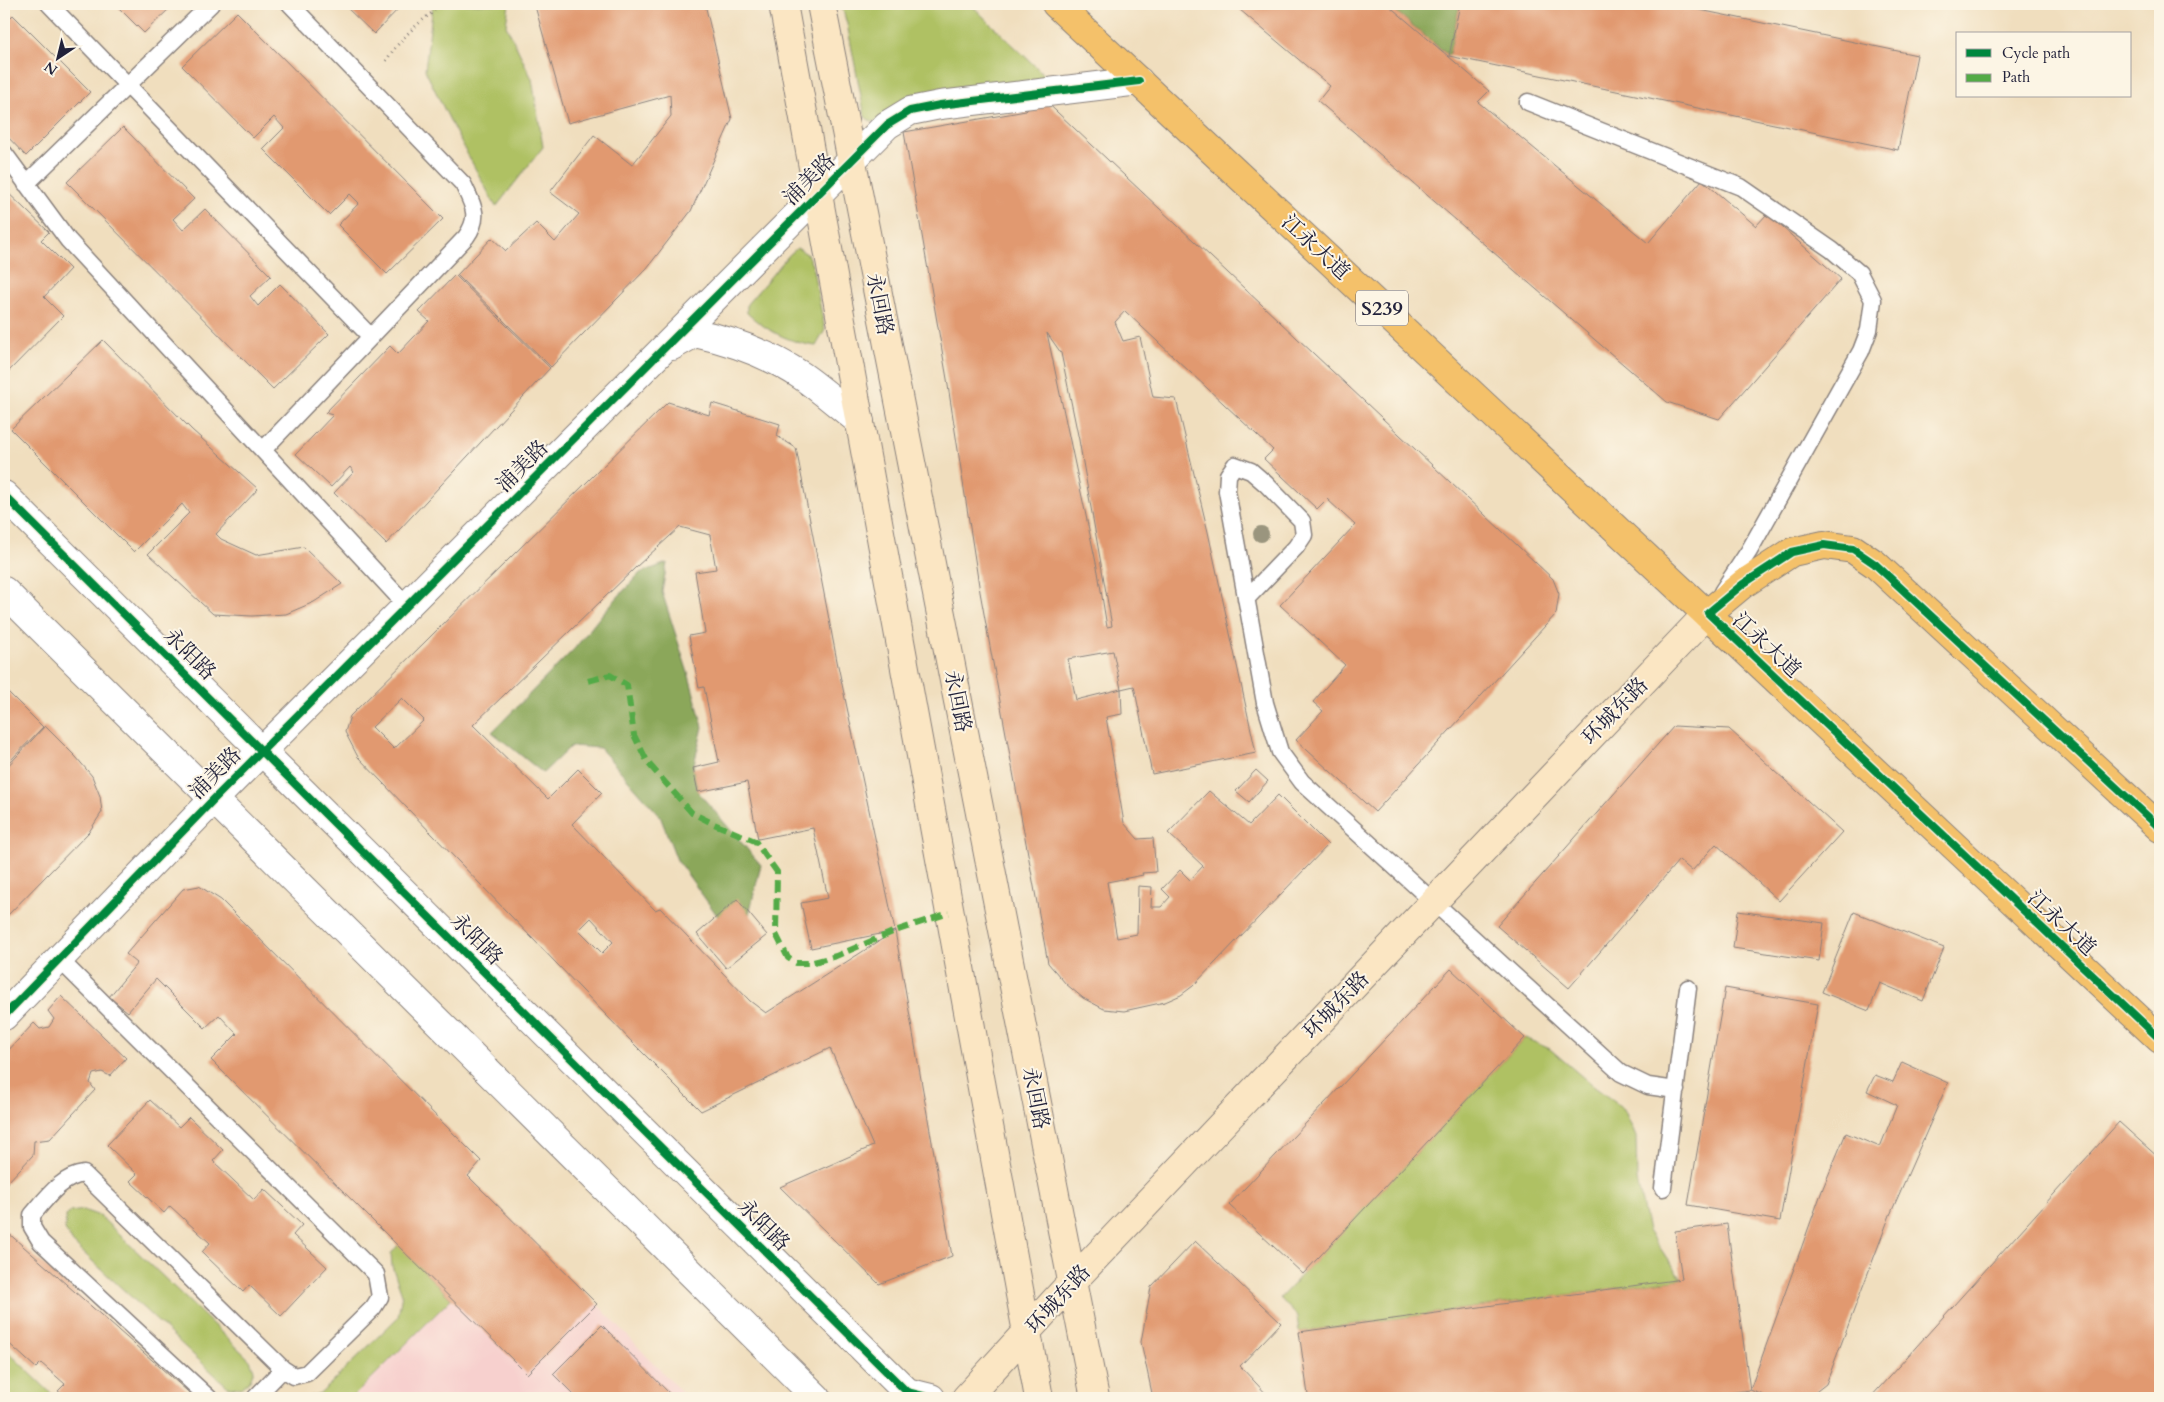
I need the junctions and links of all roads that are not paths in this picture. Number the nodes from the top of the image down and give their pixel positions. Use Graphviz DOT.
graph roads {
  1 [pos="49,4"];
  2 [pos="211,4"];
  3 [pos="290,4"];
  4 [pos="783,4"];
  5 [pos="821,4"];
  6 [pos="1056,4"];
  7 [pos="1139,81"];
  8 [pos="128,86"];
  9 [pos="1528,102"];
  10 [pos="4,153"];
  11 [pos="852,160"];
  12 [pos="26,184"];
  13 [pos="818,194"];
  14 [pos="371,337"];
  15 [pos="658,355"];
  16 [pos="860,422"];
  17 [pos="263,450"];
  18 [pos="4,495"];
  19 [pos="4,592"];
  20 [pos="1246,599"];
  21 [pos="407,606"];
  22 [pos="1708,613"];
  23 [pos="263,750"];
  24 [pos="213,800"];
  25 [pos="2160,828"];
  26 [pos="1434,902"];
  27 [pos="59,959"];
  28 [pos="1688,988"];
  29 [pos="4,1016"];
  30 [pos="2160,1039"];
  31 [pos="1676,1090"];
  32 [pos="1663,1188"];
  33 [pos="1072,1282"];
  34 [pos="1027,1333"];
  35 [pos="872,1357"];
  36 [pos="283,1369"];
  37 [pos="985,1377"];
  38 [pos="209,1398"];
  39 [pos="254,1398"];
  40 [pos="817,1398"];
  41 [pos="886,1398"];
  42 [pos="931,1398"];
  43 [pos="938,1398"];
  44 [pos="966,1398"];
  45 [pos="1039,1398"];
  46 [pos="1095,1398"];
  1 -- 8 [label="lane"];
  2 -- 8 [label="lane"];
  3 -- 14 [label="lane"];
  4 -- 13 [label="main road, 永回路"];
  5 -- 11 [label="main road, 永回路"];
  6 -- 7 [label="main road, 江永大道 / S239"];
  7 -- 11 [label="street, 浦美路"];
  7 -- 22 [label="main road, 江永大道 / S239"];
  8 -- 12 [label="lane"];
  8 -- 14 [label="lane"];
  9 -- 22 [label="lane"];
  10 -- 12 [label="lane"];
  11 -- 13 [label="street, 浦美路"];
  11 -- 33 [label="main road, 永回路"];
  12 -- 17 [label="lane"];
  13 -- 15 [label="street, 浦美路"];
  13 -- 16 [label="main road, 永回路"];
  14 -- 17 [label="lane"];
  15 -- 16 [label="street"];
  15 -- 21 [label="street, 浦美路"];
  16 -- 34 [label="main road, 永回路"];
  17 -- 21 [label="lane"];
  18 -- 23 [label="street, 永阳路"];
  19 -- 24 [label="street"];
  20 -- 20 [label="lane"];
  20 -- 26 [label="lane"];
  21 -- 23 [label="street, 浦美路"];
  22 -- 25 [label="main road, 江永大道"];
  22 -- 26 [label="main road, 环城东路"];
  22 -- 30 [label="main road, 江永大道 / S239"];
  23 -- 24 [label="street, 浦美路"];
  23 -- 35 [label="street, 永阳路"];
  24 -- 27 [label="street, 浦美路"];
  24 -- 40 [label="street"];
  26 -- 31 [label="lane"];
  26 -- 33 [label="main road, 环城东路"];
  27 -- 29 [label="street, 浦美路"];
  27 -- 36 [label="lane"];
  28 -- 31 [label="lane"];
  31 -- 32 [label="lane"];
  33 -- 34 [label="main road, 环城东路"];
  33 -- 46 [label="main road, 永回路"];
  34 -- 37 [label="main road, 环城东路"];
  34 -- 45 [label="main road, 永回路"];
  35 -- 41 [label="street"];
  35 -- 42 [label="street, 永阳路"];
  36 -- 38 [label="lane"];
  36 -- 39 [label="lane"];
  37 -- 43 [label="street"];
  37 -- 44 [label="main road, 环城东路"];
}
